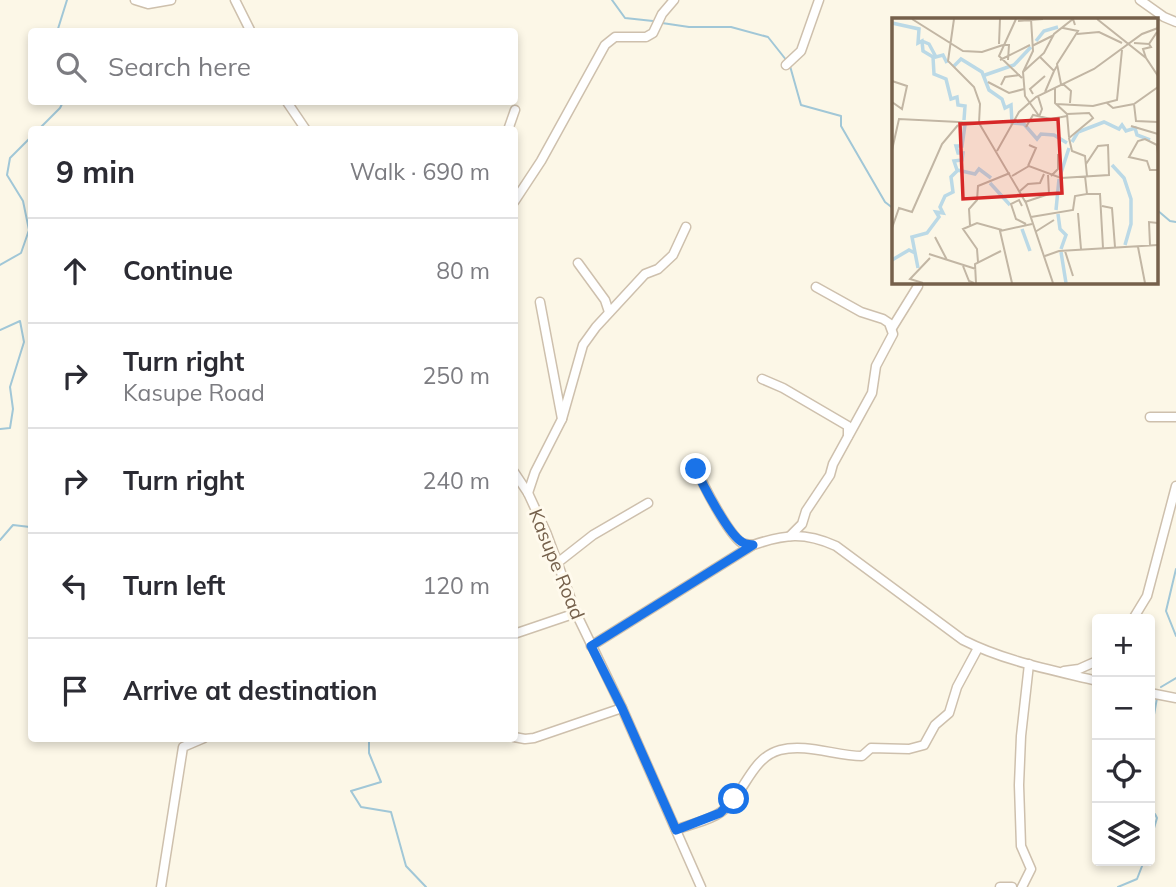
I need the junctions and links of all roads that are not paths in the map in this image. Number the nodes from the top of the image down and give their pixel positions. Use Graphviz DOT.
graph roads {
  1 [pos="135,0"];
  2 [pos="171,0"];
  3 [pos="235,0"];
  4 [pos="674,0"];
  5 [pos="819,0"];
  6 [pos="1140,0"];
  7 [pos="1176,22"];
  8 [pos="249,28"];
  9 [pos="789,63"];
  10 [pos="289,105"];
  11 [pos="515,110"];
  12 [pos="303,126"];
  13 [pos="509,126"];
  14 [pos="518,196"];
  15 [pos="686,227"];
  16 [pos="578,263"];
  17 [pos="918,286"];
  18 [pos="816,287"];
  19 [pos="540,302"];
  20 [pos="609,312"];
  21 [pos="892,328"];
  22 [pos="762,379"];
  23 [pos="1150,417"];
  24 [pos="1176,417"];
  25 [pos="562,419"];
  26 [pos="849,439"];
  27 [pos="695,462"];
  28 [pos="518,478"];
  29 [pos="1176,486"];
  30 [pos="528,493"];
  31 [pos="648,503"];
  32 [pos="790,536"];
  33 [pos="753,545"];
  34 [pos="556,564"];
  35 [pos="576,613"];
  36 [pos="1136,614"];
  37 [pos="518,633"];
  38 [pos="591,646"];
  39 [pos="978,648"];
  40 [pos="1092,663"];
  41 [pos="1029,664"];
  42 [pos="1061,672"];
  43 [pos="1092,680"];
  44 [pos="1155,694"];
  45 [pos="1176,698"];
  46 [pos="622,708"];
  47 [pos="518,737"];
  48 [pos="195,742"];
  49 [pos="676,830"];
  50 [pos="161,887"];
  51 [pos="701,887"];
  52 [pos="1000,887"];
  53 [pos="1012,887"];
  54 [pos="1022,887"];
  1 -- 2 [label="street"];
  3 -- 8 [label="street"];
  4 -- 14 [label="street"];
  5 -- 9 [label="street"];
  6 -- 7 [label="street"];
  10 -- 12 [label="street"];
  11 -- 13 [label="street"];
  15 -- 20 [label="street"];
  16 -- 20 [label="street"];
  17 -- 21 [label="street"];
  18 -- 21 [label="street"];
  19 -- 25 [label="street"];
  20 -- 25 [label="street"];
  21 -- 26 [label="street"];
  22 -- 26 [label="street"];
  23 -- 24 [label="street"];
  25 -- 30 [label="street"];
  26 -- 32 [label="street"];
  27 -- 33 [label="street"];
  28 -- 30 [label="street, Kasupe Road"];
  29 -- 36 [label="street"];
  30 -- 34 [label="street, Kasupe Road"];
  31 -- 34 [label="street"];
  32 -- 33 [label="street"];
  32 -- 39 [label="street"];
  33 -- 38 [label="street"];
  34 -- 35 [label="street, Kasupe Road"];
  35 -- 37 [label="street"];
  35 -- 38 [label="street, Kasupe Road"];
  38 -- 46 [label="street, Kasupe Road"];
  39 -- 41 [label="street"];
  39 -- 49 [label="street"];
  40 -- 42 [label="street"];
  41 -- 42 [label="street"];
  41 -- 54 [label="street"];
  42 -- 43 [label="street"];
  44 -- 45 [label="street"];
  46 -- 47 [label="street"];
  46 -- 49 [label="street, Kasupe Road"];
  48 -- 50 [label="street"];
  49 -- 51 [label="street, Kasupe Road"];
  52 -- 53 [label="street"];
}
